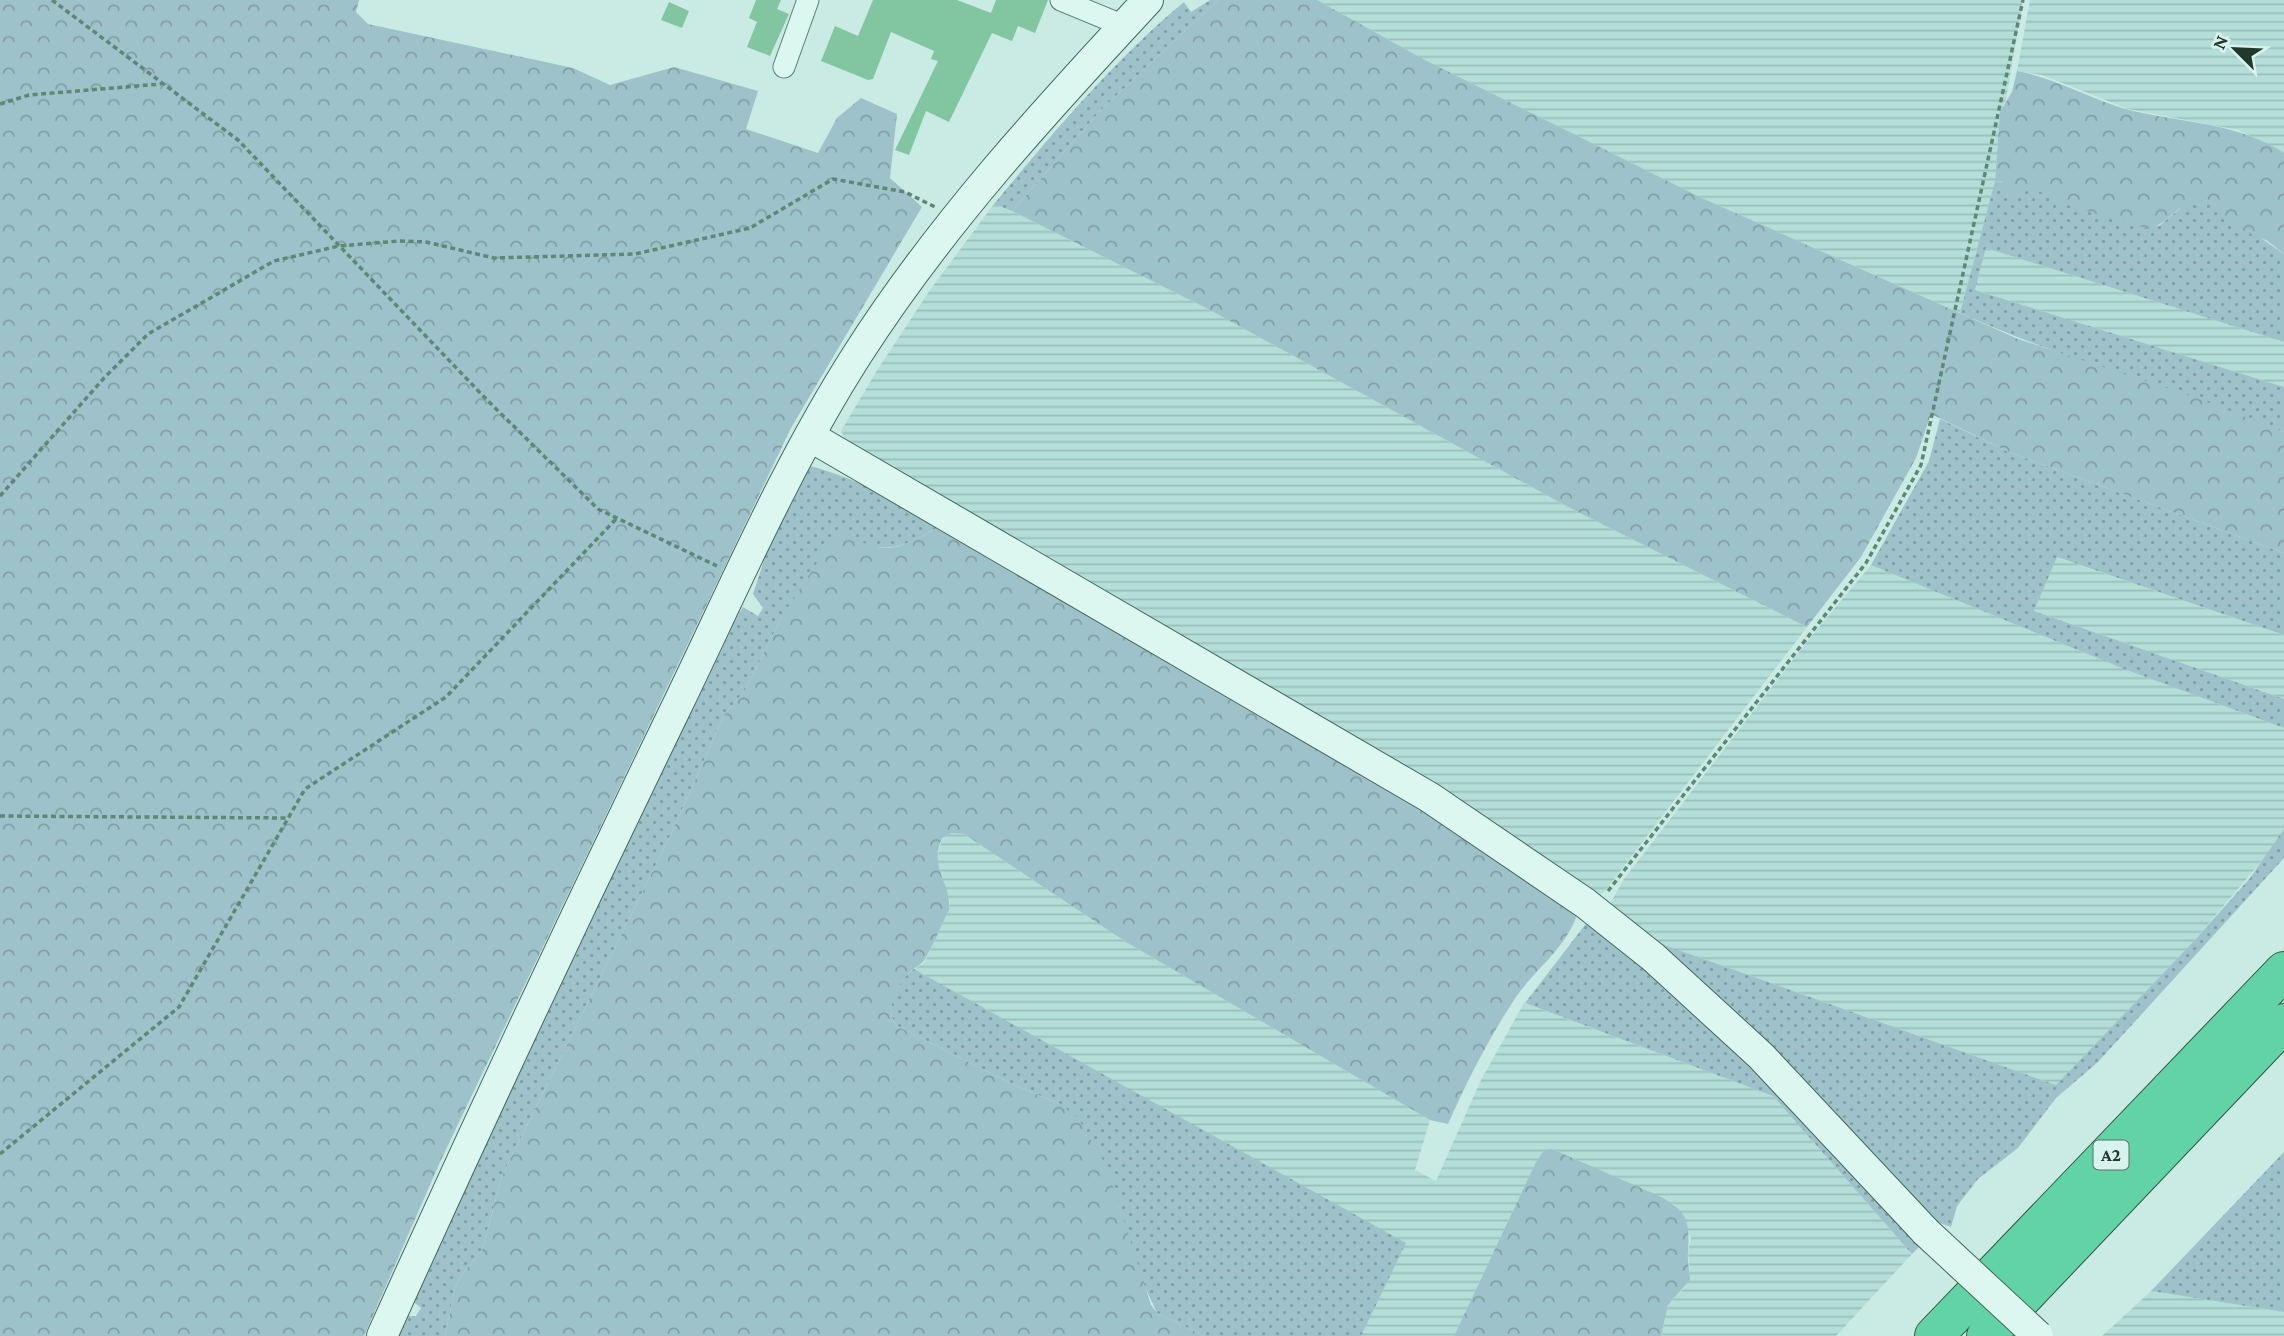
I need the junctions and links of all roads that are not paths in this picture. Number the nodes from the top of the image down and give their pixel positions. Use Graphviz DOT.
graph roads {
  1 [pos="808,0"];
  2 [pos="1061,0"];
  3 [pos="1148,0"];
  4 [pos="1124,26"];
  5 [pos="784,67"];
  6 [pos="811,437"];
  7 [pos="2284,971"];
  8 [pos="2284,1023"];
  9 [pos="382,1336"];
  10 [pos="1934,1336"];
  11 [pos="1986,1336"];
  12 [pos="2038,1336"];
  1 -- 5 [label="street"];
  2 -- 4 [label="street"];
  3 -- 4 [label="street"];
  4 -- 6 [label="street"];
  6 -- 9 [label="street"];
  6 -- 12 [label="street, bridge"];
  7 -- 10 [label="highway, A2"];
  8 -- 11 [label="highway, A2"];
}
